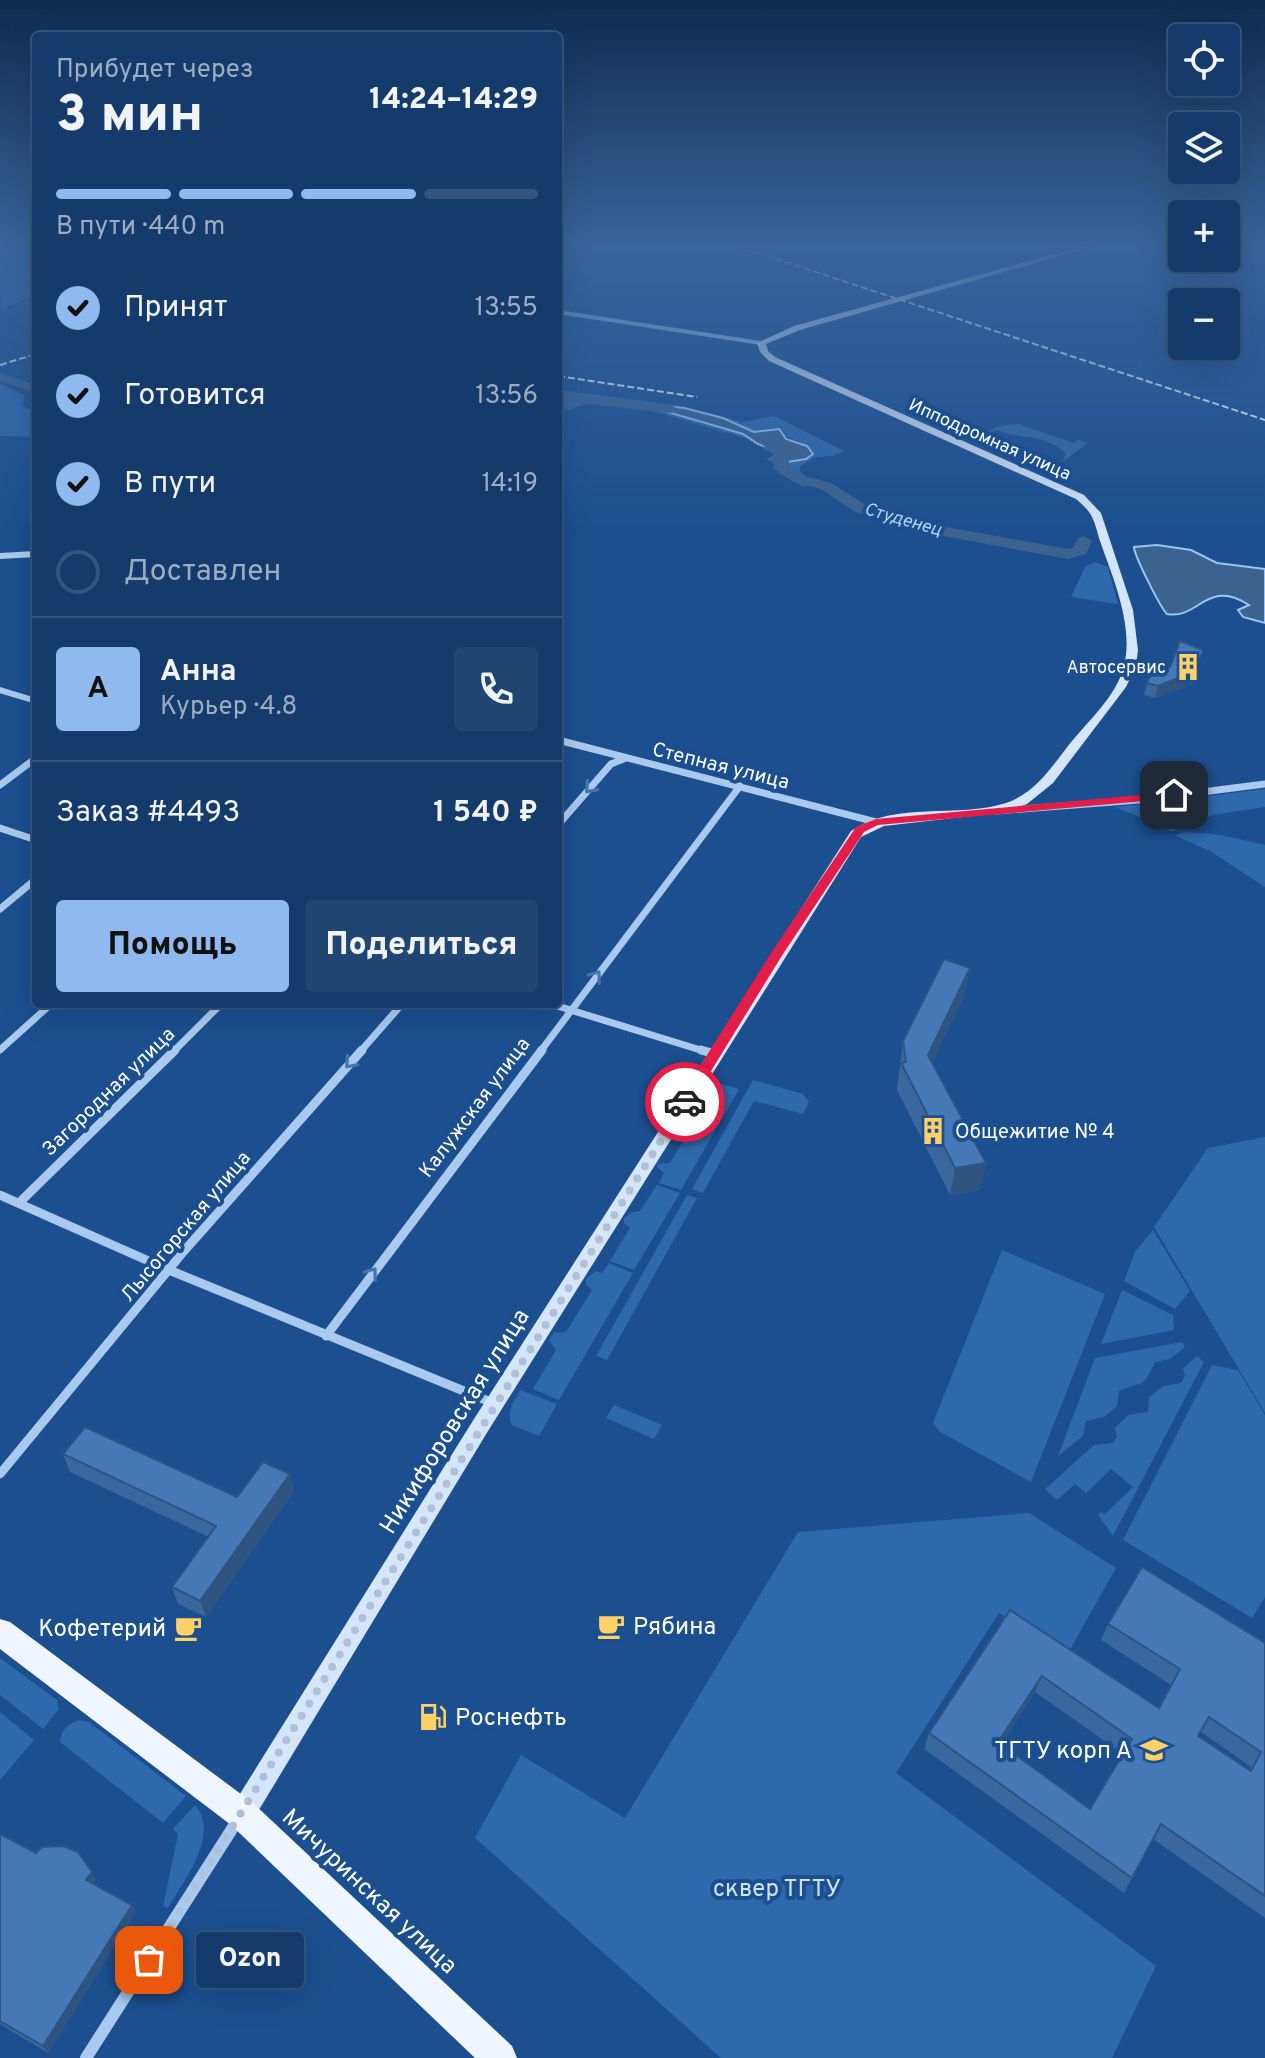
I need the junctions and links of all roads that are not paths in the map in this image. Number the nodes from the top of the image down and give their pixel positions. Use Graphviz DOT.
graph roads {
  1 [pos="735,339"];
  2 [pos="771,339"];
  3 [pos="761,343"];
  4 [pos="32,554"];
  5 [pos="0,556"];
  6 [pos="0,690"];
  7 [pos="32,700"];
  8 [pos="562,741"];
  9 [pos="627,758"];
  10 [pos="32,761"];
  11 [pos="1265,784"];
  12 [pos="0,785"];
  13 [pos="740,786"];
  14 [pos="971,813"];
  15 [pos="562,820"];
  16 [pos="876,822"];
  17 [pos="0,828"];
  18 [pos="32,839"];
  19 [pos="32,882"];
  20 [pos="0,909"];
  21 [pos="562,1007"];
  22 [pos="47,1008"];
  23 [pos="217,1008"];
  24 [pos="398,1008"];
  25 [pos="570,1010"];
  26 [pos="0,1050"];
  27 [pos="715,1054"];
  28 [pos="0,1195"];
  29 [pos="19,1203"];
  30 [pos="169,1270"];
  31 [pos="326,1336"];
  32 [pos="495,1404"];
  33 [pos="0,1474"];
  34 [pos="0,1632"];
  35 [pos="242,1814"];
  36 [pos="86,2058"];
  37 [pos="500,2058"];
  1 -- 3 [label="street"];
  2 -- 3 [label="main road"];
  3 -- 14 [label="main road, Ипподромная улица"];
  4 -- 5 [label="street"];
  6 -- 7 [label="street"];
  8 -- 9 [label="street, Степная улица"];
  9 -- 13 [label="street, Степная улица"];
  9 -- 15 [label="street, one-way"];
  10 -- 12 [label="street"];
  11 -- 14 [label="street"];
  13 -- 16 [label="street, Степная улица"];
  25 -- 13 [label="street, Калужская улица, one-way"];
  14 -- 16 [label="main road"];
  16 -- 27 [label="main road, Никифоровская улица"];
  17 -- 18 [label="street"];
  19 -- 20 [label="street"];
  21 -- 25 [label="street"];
  22 -- 26 [label="street"];
  23 -- 29 [label="street, Загородная улица"];
  24 -- 30 [label="street, Лысогорская улица, one-way"];
  25 -- 27 [label="street"];
  31 -- 25 [label="street, Калужская улица, one-way"];
  27 -- 32 [label="main road, Никифоровская улица"];
  28 -- 29 [label="street"];
  29 -- 30 [label="street"];
  30 -- 31 [label="street"];
  30 -- 33 [label="street, Лысогорская улица"];
  31 -- 32 [label="street"];
  32 -- 35 [label="main road, Никифоровская улица"];
  34 -- 35 [label="main road, Мичуринская улица"];
  35 -- 36 [label="street, Никифоровская улица"];
  35 -- 37 [label="main road, Мичуринская улица"];
}
